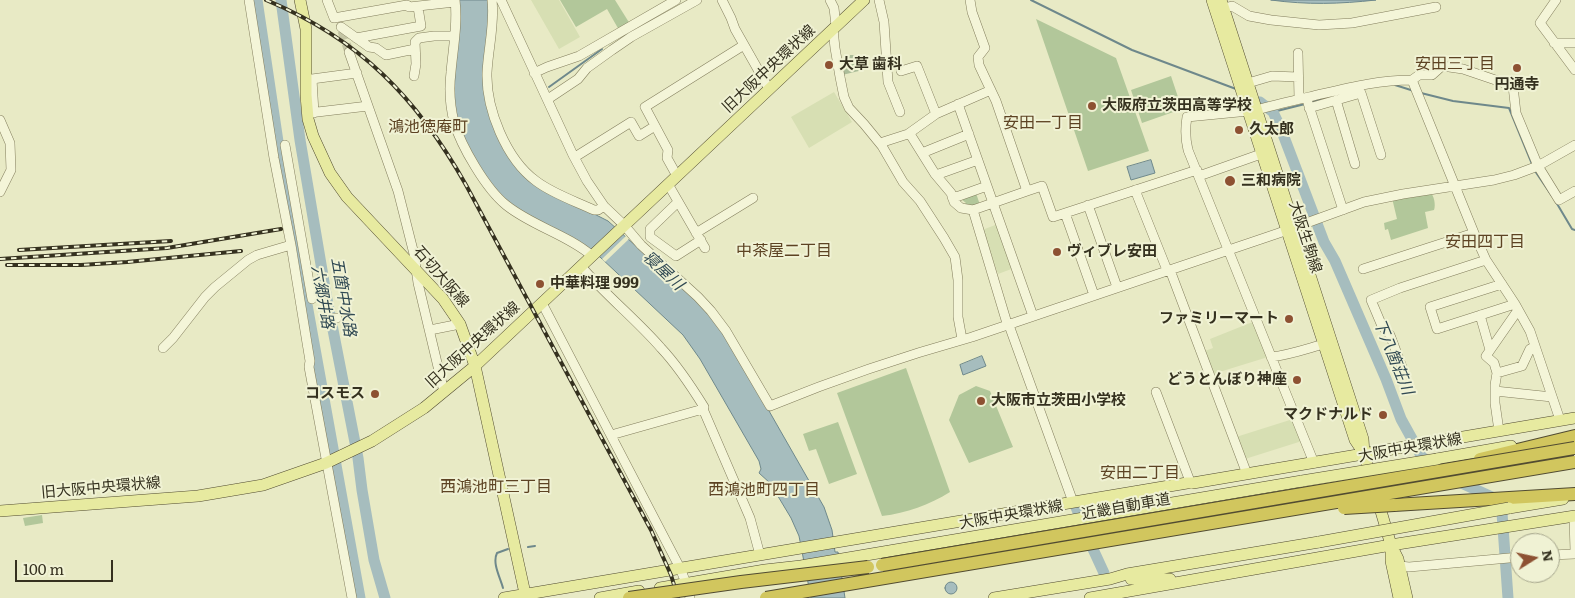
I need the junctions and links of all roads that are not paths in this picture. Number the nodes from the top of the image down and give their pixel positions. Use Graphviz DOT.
graph roads {
  1 [pos="249,0"];
  2 [pos="300,0"];
  3 [pos="327,0"];
  4 [pos="333,0"];
  5 [pos="492,0"];
  6 [pos="501,0"];
  7 [pos="695,0"];
  8 [pos="722,0"];
  9 [pos="830,0"];
  10 [pos="864,0"];
  11 [pos="879,0"];
  12 [pos="970,0"];
  13 [pos="1212,0"];
  14 [pos="1556,0"];
  15 [pos="455,1"];
  16 [pos="670,1"];
  17 [pos="407,3"];
  18 [pos="1222,4"];
  19 [pos="418,7"];
  20 [pos="1436,7"];
  21 [pos="341,25"];
  22 [pos="835,27"];
  23 [pos="454,36"];
  24 [pos="356,38"];
  25 [pos="606,40"];
  26 [pos="1554,43"];
  27 [pos="1575,43"];
  28 [pos="744,45"];
  29 [pos="415,49"];
  30 [pos="612,50"];
  31 [pos="349,52"];
  32 [pos="1298,53"];
  33 [pos="1575,70"];
  34 [pos="901,71"];
  35 [pos="356,73"];
  36 [pos="534,73"];
  37 [pos="414,76"];
  38 [pos="1298,77"];
  39 [pos="1246,84"];
  40 [pos="1414,84"];
  41 [pos="769,89"];
  42 [pos="991,90"];
  43 [pos="548,99"];
  44 [pos="1336,100"];
  45 [pos="1306,102"];
  46 [pos="958,104"];
  47 [pos="368,106"];
  48 [pos="1255,108"];
  49 [pos="900,112"];
  50 [pos="311,113"];
  51 [pos="936,114"];
  52 [pos="0,120"];
  53 [pos="655,126"];
  54 [pos="910,134"];
  55 [pos="969,134"];
  56 [pos="880,143"];
  57 [pos="285,145"];
  58 [pos="1575,145"];
  59 [pos="0,148"];
  60 [pos="922,153"];
  61 [pos="1261,154"];
  62 [pos="10,155"];
  63 [pos="1381,155"];
  64 [pos="575,157"];
  65 [pos="978,160"];
  66 [pos="1355,164"];
  67 [pos="1535,167"];
  68 [pos="1198,173"];
  69 [pos="936,175"];
  70 [pos="677,176"];
  71 [pos="668,184"];
  72 [pos="987,186"];
  73 [pos="1456,186"];
  74 [pos="1135,190"];
  75 [pos="1028,191"];
  76 [pos="1575,191"];
  77 [pos="0,192"];
  78 [pos="952,197"];
  79 [pos="752,198"];
  80 [pos="678,202"];
  81 [pos="993,203"];
  82 [pos="1088,205"];
  83 [pos="604,206"];
  84 [pos="972,210"];
  85 [pos="1343,210"];
  86 [pos="1064,214"];
  87 [pos="293,223"];
  88 [pos="622,227"];
  89 [pos="1291,228"];
  90 [pos="1474,233"];
  91 [pos="701,240"];
  92 [pos="291,245"];
  93 [pos="1229,250"];
  94 [pos="592,255"];
  95 [pos="1486,260"];
  96 [pos="580,266"];
  97 [pos="1363,269"];
  98 [pos="417,270"];
  99 [pos="1168,270"];
  100 [pos="1502,284"];
  101 [pos="1117,287"];
  102 [pos="1094,295"];
  103 [pos="312,299"];
  104 [pos="542,303"];
  105 [pos="1516,307"];
  106 [pos="1480,315"];
  107 [pos="1033,316"];
  108 [pos="460,324"];
  109 [pos="1008,324"];
  110 [pos="430,330"];
  111 [pos="962,339"];
  112 [pos="1324,344"];
  113 [pos="1535,346"];
  114 [pos="163,348"];
  115 [pos="1490,350"];
  116 [pos="1271,357"];
  117 [pos="474,366"];
  118 [pos="1402,367"];
  119 [pos="1497,373"];
  120 [pos="444,392"];
  121 [pos="1156,392"];
  122 [pos="1495,392"];
  123 [pos="1552,397"];
  124 [pos="703,409"];
  125 [pos="1575,418"];
  126 [pos="1560,420"];
  127 [pos="1499,430"];
  128 [pos="611,434"];
  129 [pos="1575,436"];
  130 [pos="1575,448"];
  131 [pos="1364,454"];
  132 [pos="332,460"];
  133 [pos="1575,462"];
  134 [pos="1314,463"];
  135 [pos="1446,470"];
  136 [pos="1247,474"];
  137 [pos="1191,484"];
  138 [pos="1575,495"];
  139 [pos="1073,502"];
  140 [pos="0,511"];
  141 [pos="1574,516"];
  142 [pos="1038,525"];
  143 [pos="924,527"];
  144 [pos="1163,531"];
  145 [pos="1391,546"];
  146 [pos="1575,553"];
  147 [pos="1560,554"];
  148 [pos="760,555"];
  149 [pos="1510,558"];
  150 [pos="1400,566"];
  151 [pos="868,567"];
  152 [pos="680,568"];
  153 [pos="1110,579"];
  154 [pos="1201,579"];
  155 [pos="686,583"];
  156 [pos="1021,594"];
  157 [pos="526,596"];
  158 [pos="352,598"];
  159 [pos="504,598"];
  160 [pos="600,598"];
  161 [pos="629,598"];
  162 [pos="683,598"];
  163 [pos="690,598"];
  164 [pos="766,598"];
  165 [pos="994,598"];
  166 [pos="1009,598"];
  167 [pos="1090,598"];
  168 [pos="1399,598"];
  169 [pos="1407,598"];
  1 -- 87 [label="street"];
  2 -- 50 [label="main road, 石切大阪線"];
  3 -- 21 [label="street"];
  4 -- 21 [label="street"];
  5 -- 83 [label="street"];
  6 -- 36 [label="street"];
  7 -- 30 [label="street"];
  8 -- 28 [label="street"];
  9 -- 22 [label="street"];
  10 -- 22 [label="main road, 旧大阪中央環状線"];
  11 -- 49 [label="street"];
  12 -- 42 [label="street"];
  13 -- 39 [label="main road, 大阪生駒線"];
  14 -- 26 [label="street"];
  15 -- 19 [label="street"];
  15 -- 23 [label="street"];
  16 -- 25 [label="street"];
  17 -- 19 [label="street"];
  17 -- 21 [label="street"];
  18 -- 20 [label="street"];
  18 -- 39 [label="main road, 大阪生駒線"];
  19 -- 24 [label="street"];
  21 -- 24 [label="street"];
  22 -- 41 [label="main road, 旧大阪中央環状線"];
  22 -- 56 [label="street"];
  23 -- 29 [label="street"];
  23 -- 94 [label="street"];
  24 -- 29 [label="street"];
  25 -- 30 [label="street"];
  25 -- 36 [label="street"];
  26 -- 27 [label="street"];
  26 -- 33 [label="street"];
  28 -- 41 [label="street"];
  28 -- 53 [label="street"];
  29 -- 37 [label="street"];
  30 -- 43 [label="street"];
  31 -- 35 [label="street"];
  32 -- 38 [label="street"];
  34 -- 51 [label="street"];
  35 -- 47 [label="street"];
  35 -- 50 [label="street"];
  36 -- 43 [label="street"];
  38 -- 39 [label="street"];
  38 -- 45 [label="street"];
  39 -- 48 [label="main road, 大阪生駒線"];
  40 -- 45 [label="street"];
  40 -- 67 [label="street"];
  40 -- 73 [label="street"];
  41 -- 70 [label="main road, 旧大阪中央環状線"];
  42 -- 46 [label="street"];
  42 -- 75 [label="street"];
  43 -- 64 [label="street"];
  44 -- 45 [label="street"];
  44 -- 63 [label="street"];
  44 -- 66 [label="street"];
  45 -- 48 [label="street"];
  45 -- 85 [label="street"];
  46 -- 51 [label="street"];
  46 -- 55 [label="street"];
  47 -- 50 [label="street"];
  47 -- 98 [label="street"];
  48 -- 61 [label="main road, 大阪生駒線"];
  48 -- 68 [label="street"];
  48 -- 89 [label="main road, 大阪生駒線"];
  50 -- 98 [label="main road, 石切大阪線"];
  51 -- 54 [label="street"];
  52 -- 62 [label="street"];
  53 -- 64 [label="street"];
  53 -- 70 [label="street"];
  54 -- 56 [label="street"];
  54 -- 60 [label="street"];
  55 -- 60 [label="street"];
  55 -- 65 [label="street"];
  56 -- 111 [label="street"];
  57 -- 87 [label="street"];
  58 -- 67 [label="street"];
  59 -- 62 [label="street"];
  60 -- 69 [label="street"];
  61 -- 68 [label="street"];
  61 -- 89 [label="main road, 大阪生駒線"];
  62 -- 77 [label="street"];
  64 -- 83 [label="street"];
  65 -- 69 [label="street"];
  65 -- 72 [label="street"];
  67 -- 73 [label="street"];
  67 -- 76 [label="street"];
  68 -- 74 [label="street"];
  68 -- 93 [label="street"];
  69 -- 78 [label="street"];
  70 -- 71 [label="main road, 旧大阪中央環状線"];
  71 -- 80 [label="street"];
  71 -- 88 [label="main road, 旧大阪中央環状線"];
  72 -- 78 [label="street"];
  72 -- 81 [label="street"];
  73 -- 85 [label="street"];
  73 -- 90 [label="street"];
  74 -- 82 [label="street"];
  74 -- 99 [label="street"];
  75 -- 81 [label="street"];
  75 -- 86 [label="street"];
  78 -- 84 [label="street"];
  79 -- 91 [label="street"];
  80 -- 91 [label="street"];
  80 -- 91 [label="street"];
  81 -- 84 [label="street"];
  81 -- 107 [label="street"];
  82 -- 86 [label="street"];
  82 -- 101 [label="street"];
  83 -- 88 [label="street"];
  84 -- 109 [label="street"];
  85 -- 89 [label="street"];
  86 -- 102 [label="street"];
  87 -- 92 [label="street"];
  87 -- 103 [label="street"];
  88 -- 94 [label="main road, 旧大阪中央環状線"];
  88 -- 111 [label="street"];
  89 -- 93 [label="street"];
  89 -- 112 [label="main road, 大阪生駒線"];
  89 -- 131 [label="main road, 大阪生駒線"];
  90 -- 95 [label="street"];
  90 -- 97 [label="street"];
  92 -- 114 [label="street"];
  92 -- 132 [label="street"];
  93 -- 99 [label="street"];
  93 -- 116 [label="street"];
  94 -- 96 [label="main road, 旧大阪中央環状線"];
  95 -- 100 [label="street"];
  95 -- 118 [label="street"];
  96 -- 104 [label="main road, 旧大阪中央環状線"];
  96 -- 124 [label="street"];
  98 -- 108 [label="main road, 石切大阪線"];
  98 -- 110 [label="street"];
  99 -- 101 [label="street"];
  99 -- 136 [label="street"];
  100 -- 105 [label="street"];
  100 -- 106 [label="street"];
  101 -- 102 [label="street"];
  102 -- 107 [label="street"];
  104 -- 117 [label="main road, 旧大阪中央環状線"];
  104 -- 128 [label="street"];
  105 -- 106 [label="street"];
  105 -- 113 [label="street"];
  105 -- 115 [label="street"];
  106 -- 115 [label="street"];
  107 -- 109 [label="street"];
  108 -- 110 [label="street"];
  108 -- 117 [label="main road, 石切大阪線"];
  109 -- 111 [label="street"];
  109 -- 139 [label="street"];
  110 -- 120 [label="street"];
  112 -- 116 [label="street"];
  112 -- 131 [label="main road, 大阪生駒線"];
  113 -- 119 [label="street"];
  113 -- 123 [label="street"];
  115 -- 119 [label="street"];
  116 -- 134 [label="street"];
  117 -- 120 [label="main road, 旧大阪中央環状線"];
  117 -- 157 [label="main road, 石切大阪線"];
  119 -- 122 [label="street"];
  120 -- 132 [label="main road, 旧大阪中央環状線"];
  121 -- 137 [label="street"];
  122 -- 123 [label="street"];
  122 -- 127 [label="street"];
  123 -- 126 [label="street"];
  124 -- 128 [label="street"];
  124 -- 148 [label="street"];
  125 -- 126 [label="main road"];
  126 -- 127 [label="main road"];
  127 -- 131 [label="main road"];
  128 -- 152 [label="street"];
  129 -- 135 [label="highway, bridge"];
  129 -- 142 [label="main road, 大阪中央環状線, bridge"];
  130 -- 135 [label="highway, 近畿自動車道, bridge"];
  131 -- 134 [label="main road"];
  131 -- 145 [label="main road, 大阪生駒線"];
  132 -- 140 [label="main road, 旧大阪中央環状線"];
  132 -- 158 [label="street"];
  133 -- 144 [label="highway, 近畿自動車道, bridge"];
  134 -- 136 [label="main road"];
  135 -- 151 [label="highway, 近畿自動車道, bridge"];
  136 -- 137 [label="main road"];
  137 -- 139 [label="main road"];
  137 -- 142 [label="main road"];
  138 -- 144 [label="highway, bridge"];
  138 -- 153 [label="main road, bridge"];
  139 -- 143 [label="main road"];
  141 -- 145 [label="main road"];
  141 -- 146 [label="street"];
  142 -- 143 [label="main road"];
  142 -- 155 [label="main road, 大阪中央環状線"];
  143 -- 148 [label="main road"];
  144 -- 164 [label="highway, 近畿自動車道, bridge"];
  145 -- 150 [label="main road, 大阪生駒線"];
  145 -- 154 [label="main road"];
  145 -- 168 [label="main road, 大阪生駒線"];
  146 -- 147 [label="street"];
  148 -- 152 [label="main road"];
  149 -- 150 [label="street"];
  150 -- 169 [label="main road, 大阪生駒線"];
  151 -- 161 [label="highway, bridge"];
  151 -- 162 [label="highway, 近畿自動車道, bridge"];
  152 -- 155 [label="street"];
  152 -- 157 [label="main road"];
  153 -- 154 [label="main road"];
  153 -- 156 [label="main road"];
  154 -- 167 [label="main road"];
  155 -- 160 [label="main road, 大阪中央環状線"];
  155 -- 163 [label="street"];
  156 -- 165 [label="main road"];
  156 -- 166 [label="main road"];
  157 -- 159 [label="main road"];
}
